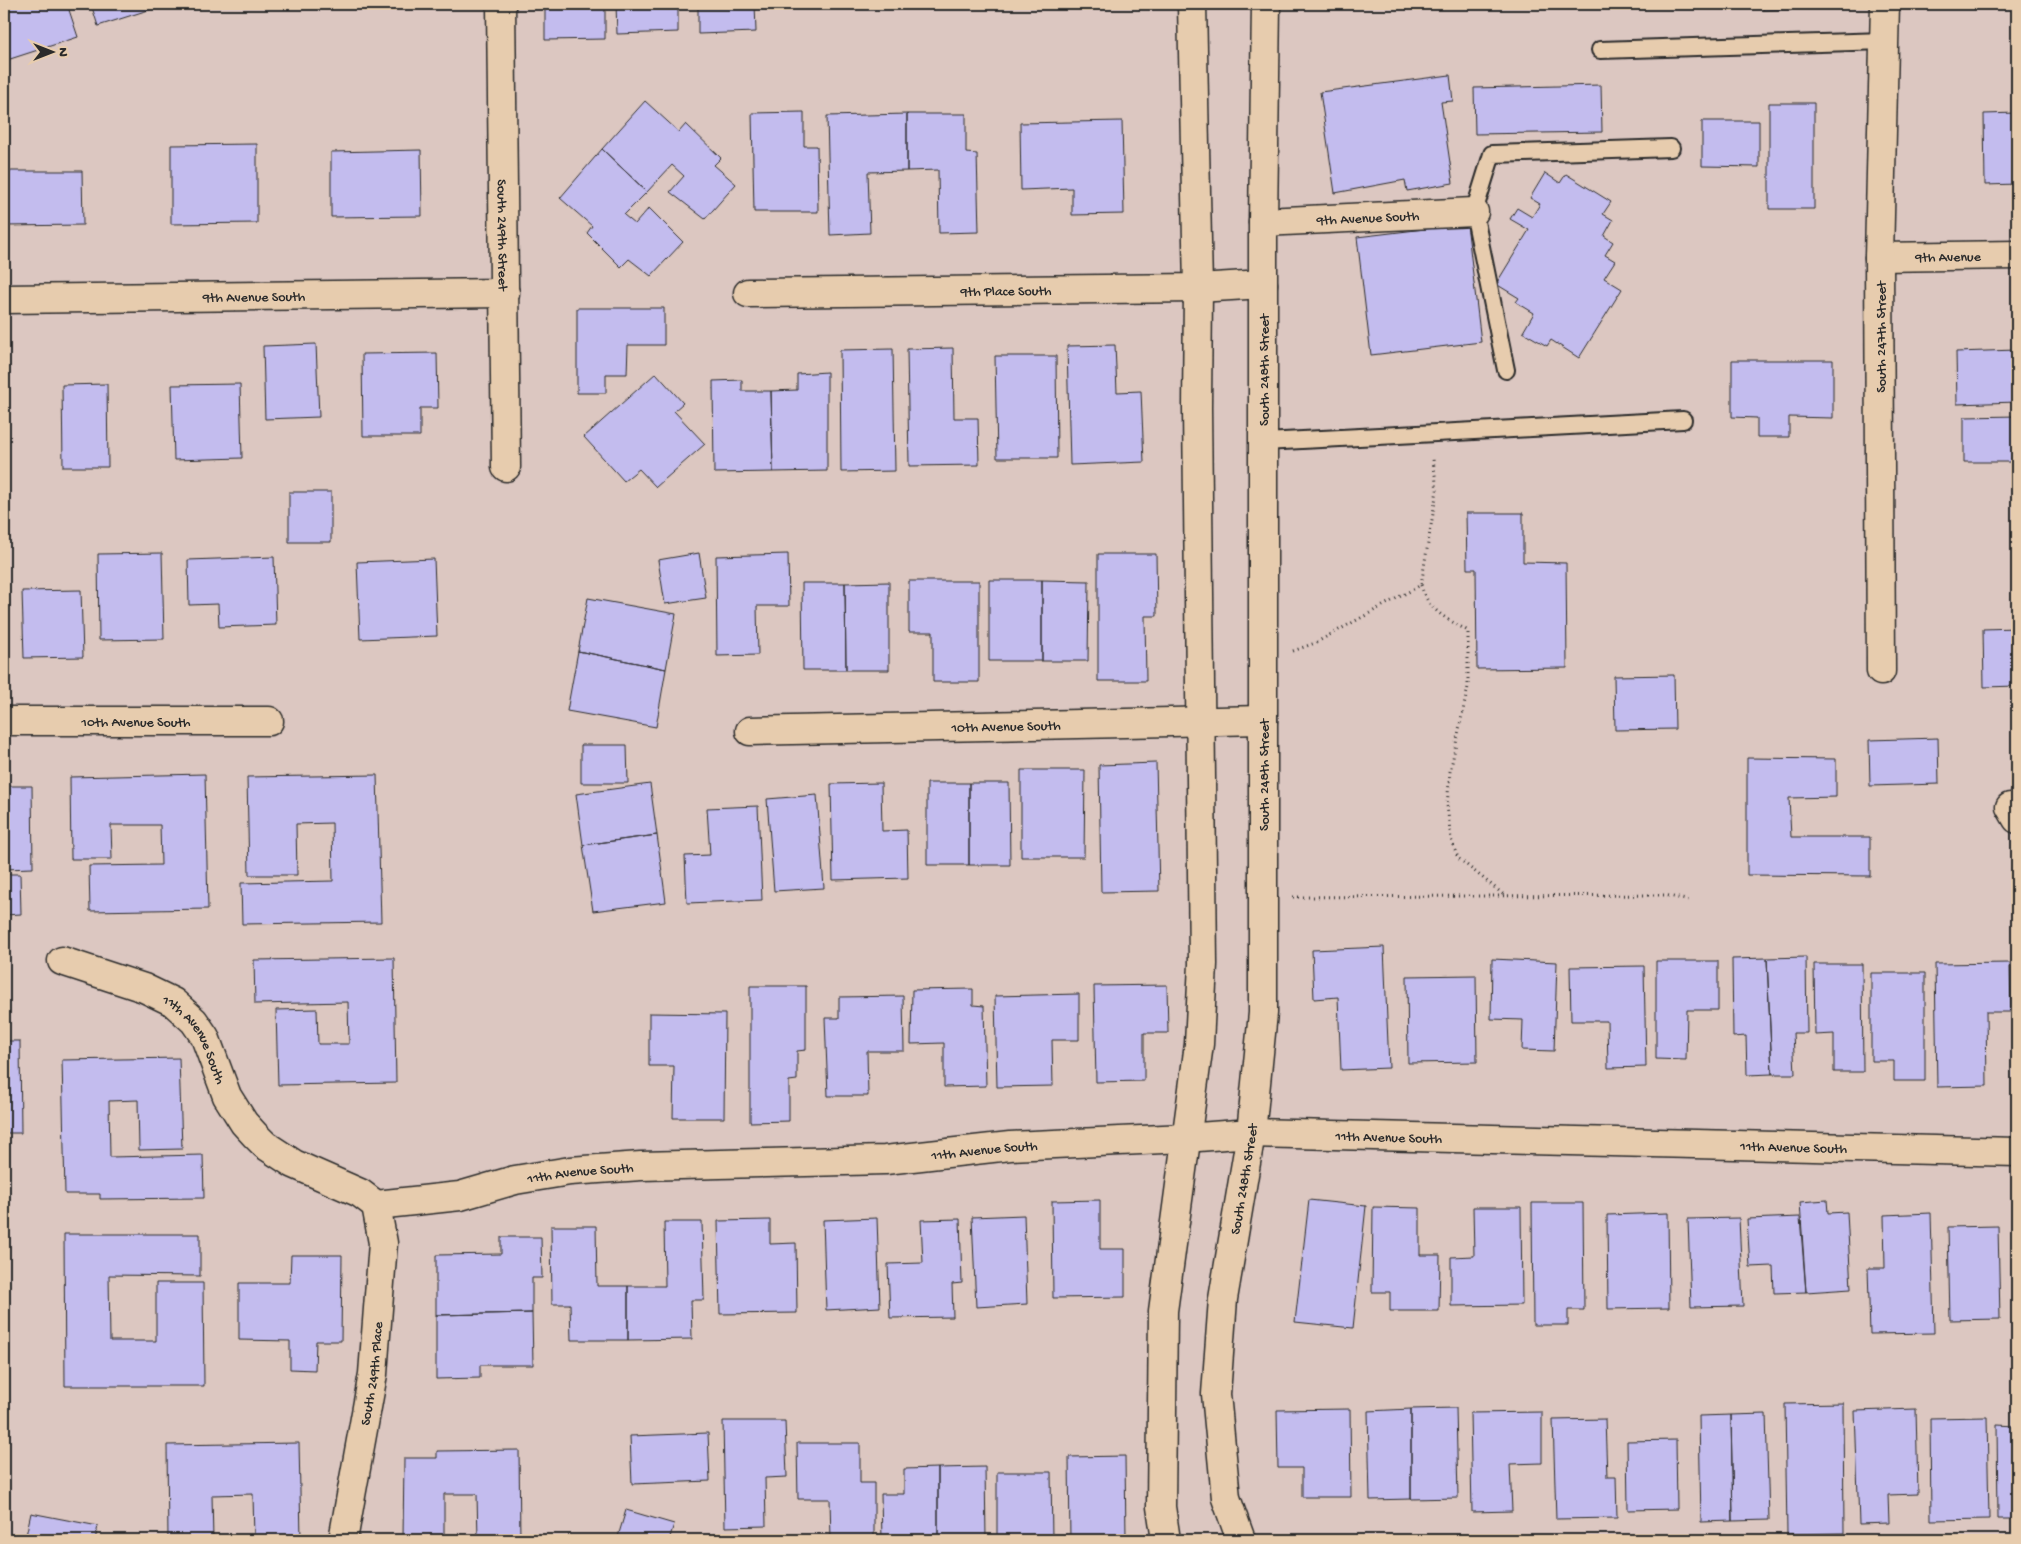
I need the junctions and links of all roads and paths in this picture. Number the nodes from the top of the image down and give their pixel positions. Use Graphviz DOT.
graph roads {
  1 [pos="501,4"];
  2 [pos="1192,4"];
  3 [pos="1266,4"];
  4 [pos="1886,4"];
  5 [pos="1885,41"];
  6 [pos="1600,50"];
  7 [pos="1671,148"];
  8 [pos="1474,212"];
  9 [pos="1263,222"];
  10 [pos="2017,255"];
  11 [pos="1880,257"];
  12 [pos="1263,284"];
  13 [pos="1198,288"];
  14 [pos="748,293"];
  15 [pos="505,294"];
  16 [pos="4,299"];
  17 [pos="1506,370"];
  18 [pos="1683,420"];
  19 [pos="1430,433"];
  20 [pos="1263,442"];
  21 [pos="506,467"];
  22 [pos="1421,585"];
  23 [pos="1263,660"];
  24 [pos="1881,671"];
  25 [pos="1263,720"];
  26 [pos="4,721"];
  27 [pos="270,721"];
  28 [pos="1200,722"];
  29 [pos="750,731"];
  30 [pos="1505,896"];
  31 [pos="1263,897"];
  32 [pos="1690,901"];
  33 [pos="62,961"];
  34 [pos="1251,1133"];
  35 [pos="1185,1138"];
  36 [pos="2017,1152"];
  37 [pos="376,1205"];
  38 [pos="343,1540"];
  39 [pos="1166,1540"];
  40 [pos="1241,1540"];
  1 -- 15 [label="street, South 249th Street"];
  2 -- 13 [label="street"];
  3 -- 9 [label="street, South 248th Street"];
  4 -- 5 [label="street, South 247th Street"];
  5 -- 6 [label="lane"];
  5 -- 11 [label="street, South 247th Street"];
  7 -- 8 [label="lane"];
  8 -- 9 [label="street, 9th Avenue South"];
  8 -- 17 [label="lane"];
  9 -- 12 [label="street, South 248th Street"];
  10 -- 11 [label="street, 9th Avenue"];
  11 -- 24 [label="street, South 247th Street"];
  12 -- 13 [label="street, 9th Place South"];
  12 -- 20 [label="street, South 248th Street"];
  13 -- 14 [label="street, 9th Place South"];
  13 -- 28 [label="street"];
  15 -- 16 [label="street, 9th Avenue South"];
  15 -- 21 [label="street, South 249th Street"];
  18 -- 19 [label="lane"];
  19 -- 20 [label="lane"];
  19 -- 22 [label="path"];
  20 -- 23 [label="street, South 248th Street"];
  22 -- 23 [label="path"];
  22 -- 30 [label="path"];
  23 -- 25 [label="street, South 248th Street"];
  25 -- 28 [label="street, 10th Avenue South"];
  25 -- 31 [label="street, South 248th Street"];
  26 -- 27 [label="street, 10th Avenue South"];
  28 -- 29 [label="street, 10th Avenue South"];
  28 -- 35 [label="street"];
  30 -- 31 [label="path"];
  30 -- 32 [label="path"];
  31 -- 34 [label="street, South 248th Street"];
  33 -- 37 [label="street, 11th Avenue South"];
  34 -- 35 [label="street, 11th Avenue South"];
  34 -- 36 [label="street, 11th Avenue South"];
  34 -- 40 [label="street, South 248th Street"];
  35 -- 37 [label="street, 11th Avenue South"];
  35 -- 39 [label="street"];
  37 -- 38 [label="street, South 249th Place"];
}
